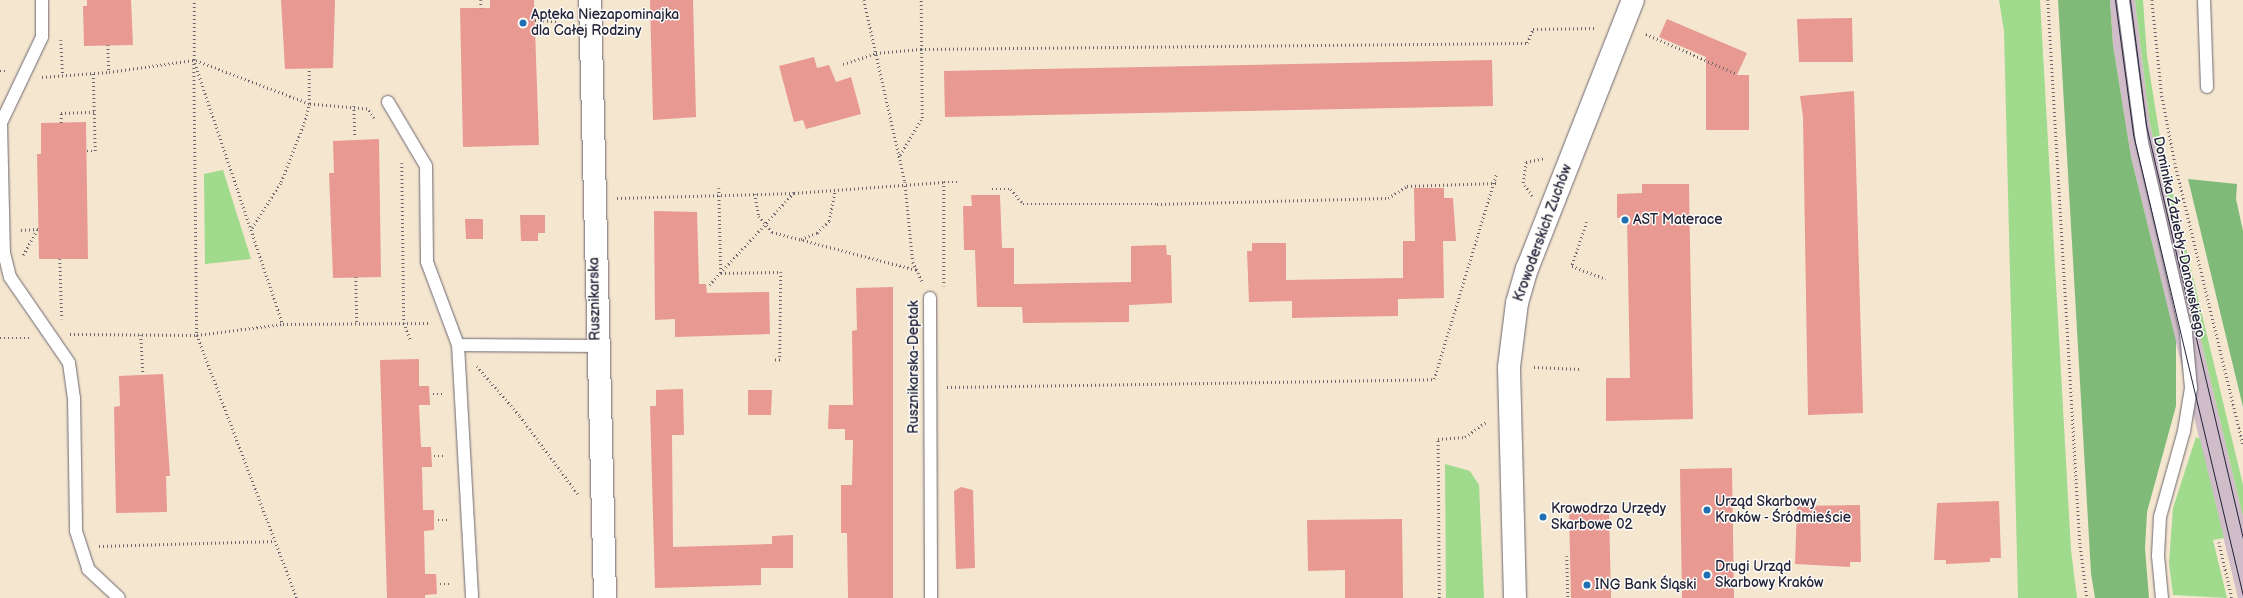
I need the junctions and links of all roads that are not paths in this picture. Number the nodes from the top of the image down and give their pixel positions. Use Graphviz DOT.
graph roads {
  1 [pos="42,0"];
  2 [pos="590,0"];
  3 [pos="1633,0"];
  4 [pos="2123,0"];
  5 [pos="2204,0"];
  6 [pos="2207,87"];
  7 [pos="388,102"];
  8 [pos="930,298"];
  9 [pos="458,345"];
  10 [pos="596,346"];
  11 [pos="120,598"];
  12 [pos="472,598"];
  13 [pos="605,598"];
  14 [pos="931,598"];
  15 [pos="1515,598"];
  16 [pos="2162,598"];
  1 -- 11 [label="lane"];
  2 -- 10 [label="street, Rusznikarska"];
  3 -- 15 [label="street, Krowoderskich Zuchów"];
  4 -- 16 [label="lane, Dominika Ździebły-Danowskiego"];
  5 -- 6 [label="lane"];
  7 -- 9 [label="lane"];
  8 -- 14 [label="lane, Rusznikarska-Deptak"];
  9 -- 10 [label="lane"];
  9 -- 12 [label="lane"];
  10 -- 13 [label="street, Rusznikarska"];
}
